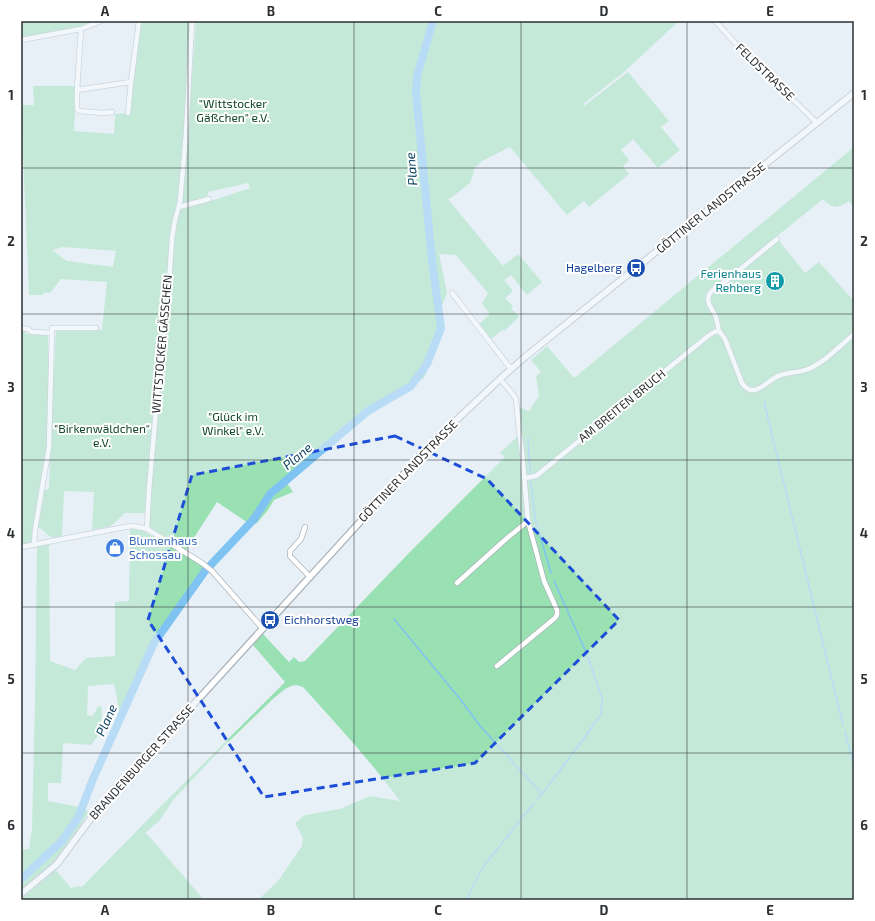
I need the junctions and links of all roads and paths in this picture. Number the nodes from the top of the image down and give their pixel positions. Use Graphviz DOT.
graph roads {
  1 [pos="101,21"];
  2 [pos="139,21"];
  3 [pos="192,21"];
  4 [pos="714,21"];
  5 [pos="81,29"];
  6 [pos="21,40"];
  7 [pos="132,82"];
  8 [pos="78,90"];
  9 [pos="854,93"];
  10 [pos="112,112"];
  11 [pos="128,113"];
  12 [pos="817,123"];
  13 [pos="209,199"];
  14 [pos="179,207"];
  15 [pos="777,239"];
  16 [pos="452,293"];
  17 [pos="21,328"];
  18 [pos="96,328"];
  19 [pos="719,331"];
  20 [pos="52,333"];
  21 [pos="854,334"];
  22 [pos="511,369"];
  23 [pos="500,379"];
  24 [pos="525,478"];
  25 [pos="528,521"];
  26 [pos="305,527"];
  27 [pos="147,528"];
  28 [pos="34,545"];
  29 [pos="21,547"];
  30 [pos="310,577"];
  31 [pos="457,583"];
  32 [pos="263,628"];
  33 [pos="497,666"];
  34 [pos="21,894"];
  1 -- 5 [label="street"];
  2 -- 7 [label="street"];
  3 -- 14 [label="street, WITTSTOCKER GÄSSCHEN"];
  4 -- 12 [label="street, FELDSTRASSE"];
  5 -- 6 [label="street"];
  5 -- 8 [label="street"];
  7 -- 8 [label="street"];
  7 -- 11 [label="street"];
  8 -- 10 [label="street"];
  9 -- 12 [label="street, GÖTTINER LANDSTRASSE"];
  12 -- 22 [label="street, GÖTTINER LANDSTRASSE"];
  13 -- 14 [label="street"];
  14 -- 27 [label="street, WITTSTOCKER GÄSSCHEN"];
  15 -- 19 [label="street"];
  16 -- 22 [label="street"];
  17 -- 20 [label="street"];
  18 -- 20 [label="street"];
  19 -- 21 [label="street"];
  19 -- 24 [label="street, AM BREITEN BRUCH"];
  20 -- 28 [label="street"];
  22 -- 23 [label="street, GÖTTINER LANDSTRASSE"];
  23 -- 24 [label="street"];
  23 -- 30 [label="street, GÖTTINER LANDSTRASSE"];
  24 -- 25 [label="street"];
  25 -- 31 [label="street"];
  25 -- 33 [label="street"];
  26 -- 30 [label="street"];
  27 -- 28 [label="street"];
  27 -- 32 [label="street"];
  28 -- 29 [label="street"];
  30 -- 32 [label="street, GÖTTINER LANDSTRASSE"];
  32 -- 34 [label="street, BRANDENBURGER STRASSE"];
}
